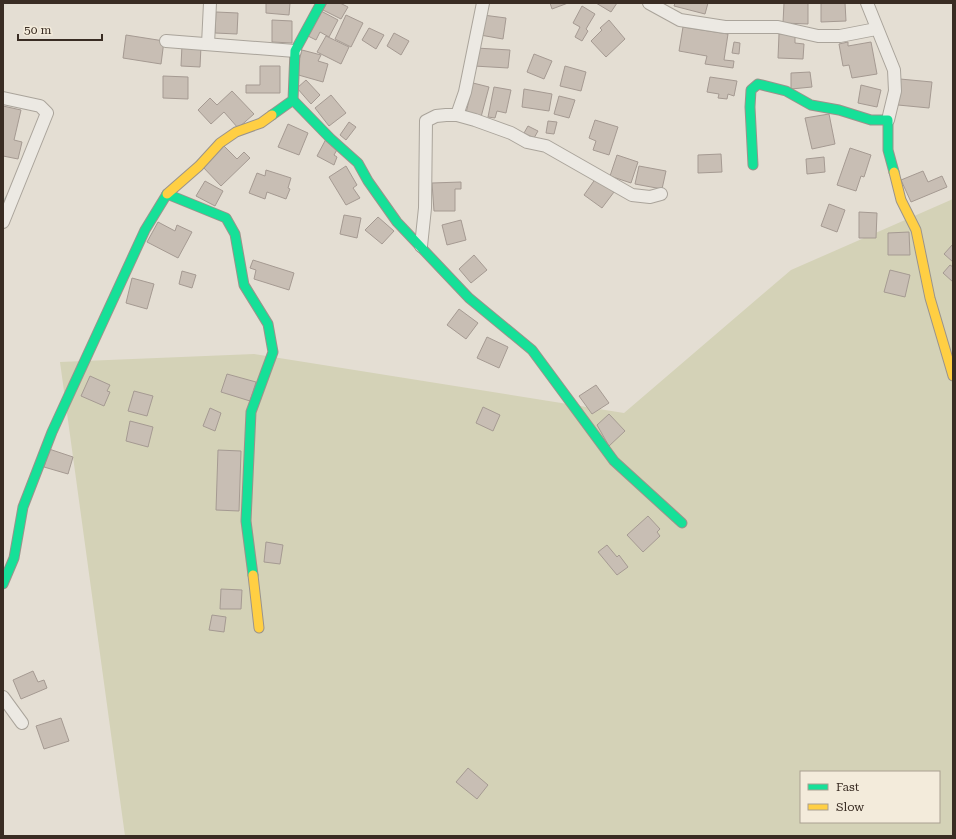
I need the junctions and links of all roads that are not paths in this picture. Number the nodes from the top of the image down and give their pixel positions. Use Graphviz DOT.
graph roads {
  1 [pos="210,3"];
  2 [pos="321,3"];
  3 [pos="482,3"];
  4 [pos="649,3"];
  5 [pos="867,3"];
  6 [pos="876,29"];
  7 [pos="166,41"];
  8 [pos="208,44"];
  9 [pos="295,51"];
  10 [pos="3,98"];
  11 [pos="293,100"];
  12 [pos="457,115"];
  13 [pos="888,120"];
  14 [pos="753,165"];
  15 [pos="167,194"];
  16 [pos="661,194"];
  17 [pos="3,222"];
  18 [pos="421,246"];
  19 [pos="953,376"];
  20 [pos="682,523"];
  21 [pos="3,584"];
  22 [pos="259,628"];
  23 [pos="3,697"];
  24 [pos="22,723"];
  1 -- 8 [label="street"];
  2 -- 9 [label="street"];
  3 -- 12 [label="street"];
  4 -- 6 [label="street"];
  5 -- 6 [label="street"];
  6 -- 13 [label="street"];
  7 -- 8 [label="street"];
  8 -- 9 [label="street"];
  9 -- 11 [label="street"];
  10 -- 17 [label="street"];
  11 -- 15 [label="street"];
  11 -- 18 [label="street"];
  12 -- 16 [label="street"];
  12 -- 18 [label="street"];
  13 -- 14 [label="street"];
  13 -- 19 [label="street"];
  15 -- 21 [label="street"];
  15 -- 22 [label="street"];
  18 -- 20 [label="street"];
  23 -- 24 [label="street"];
}
